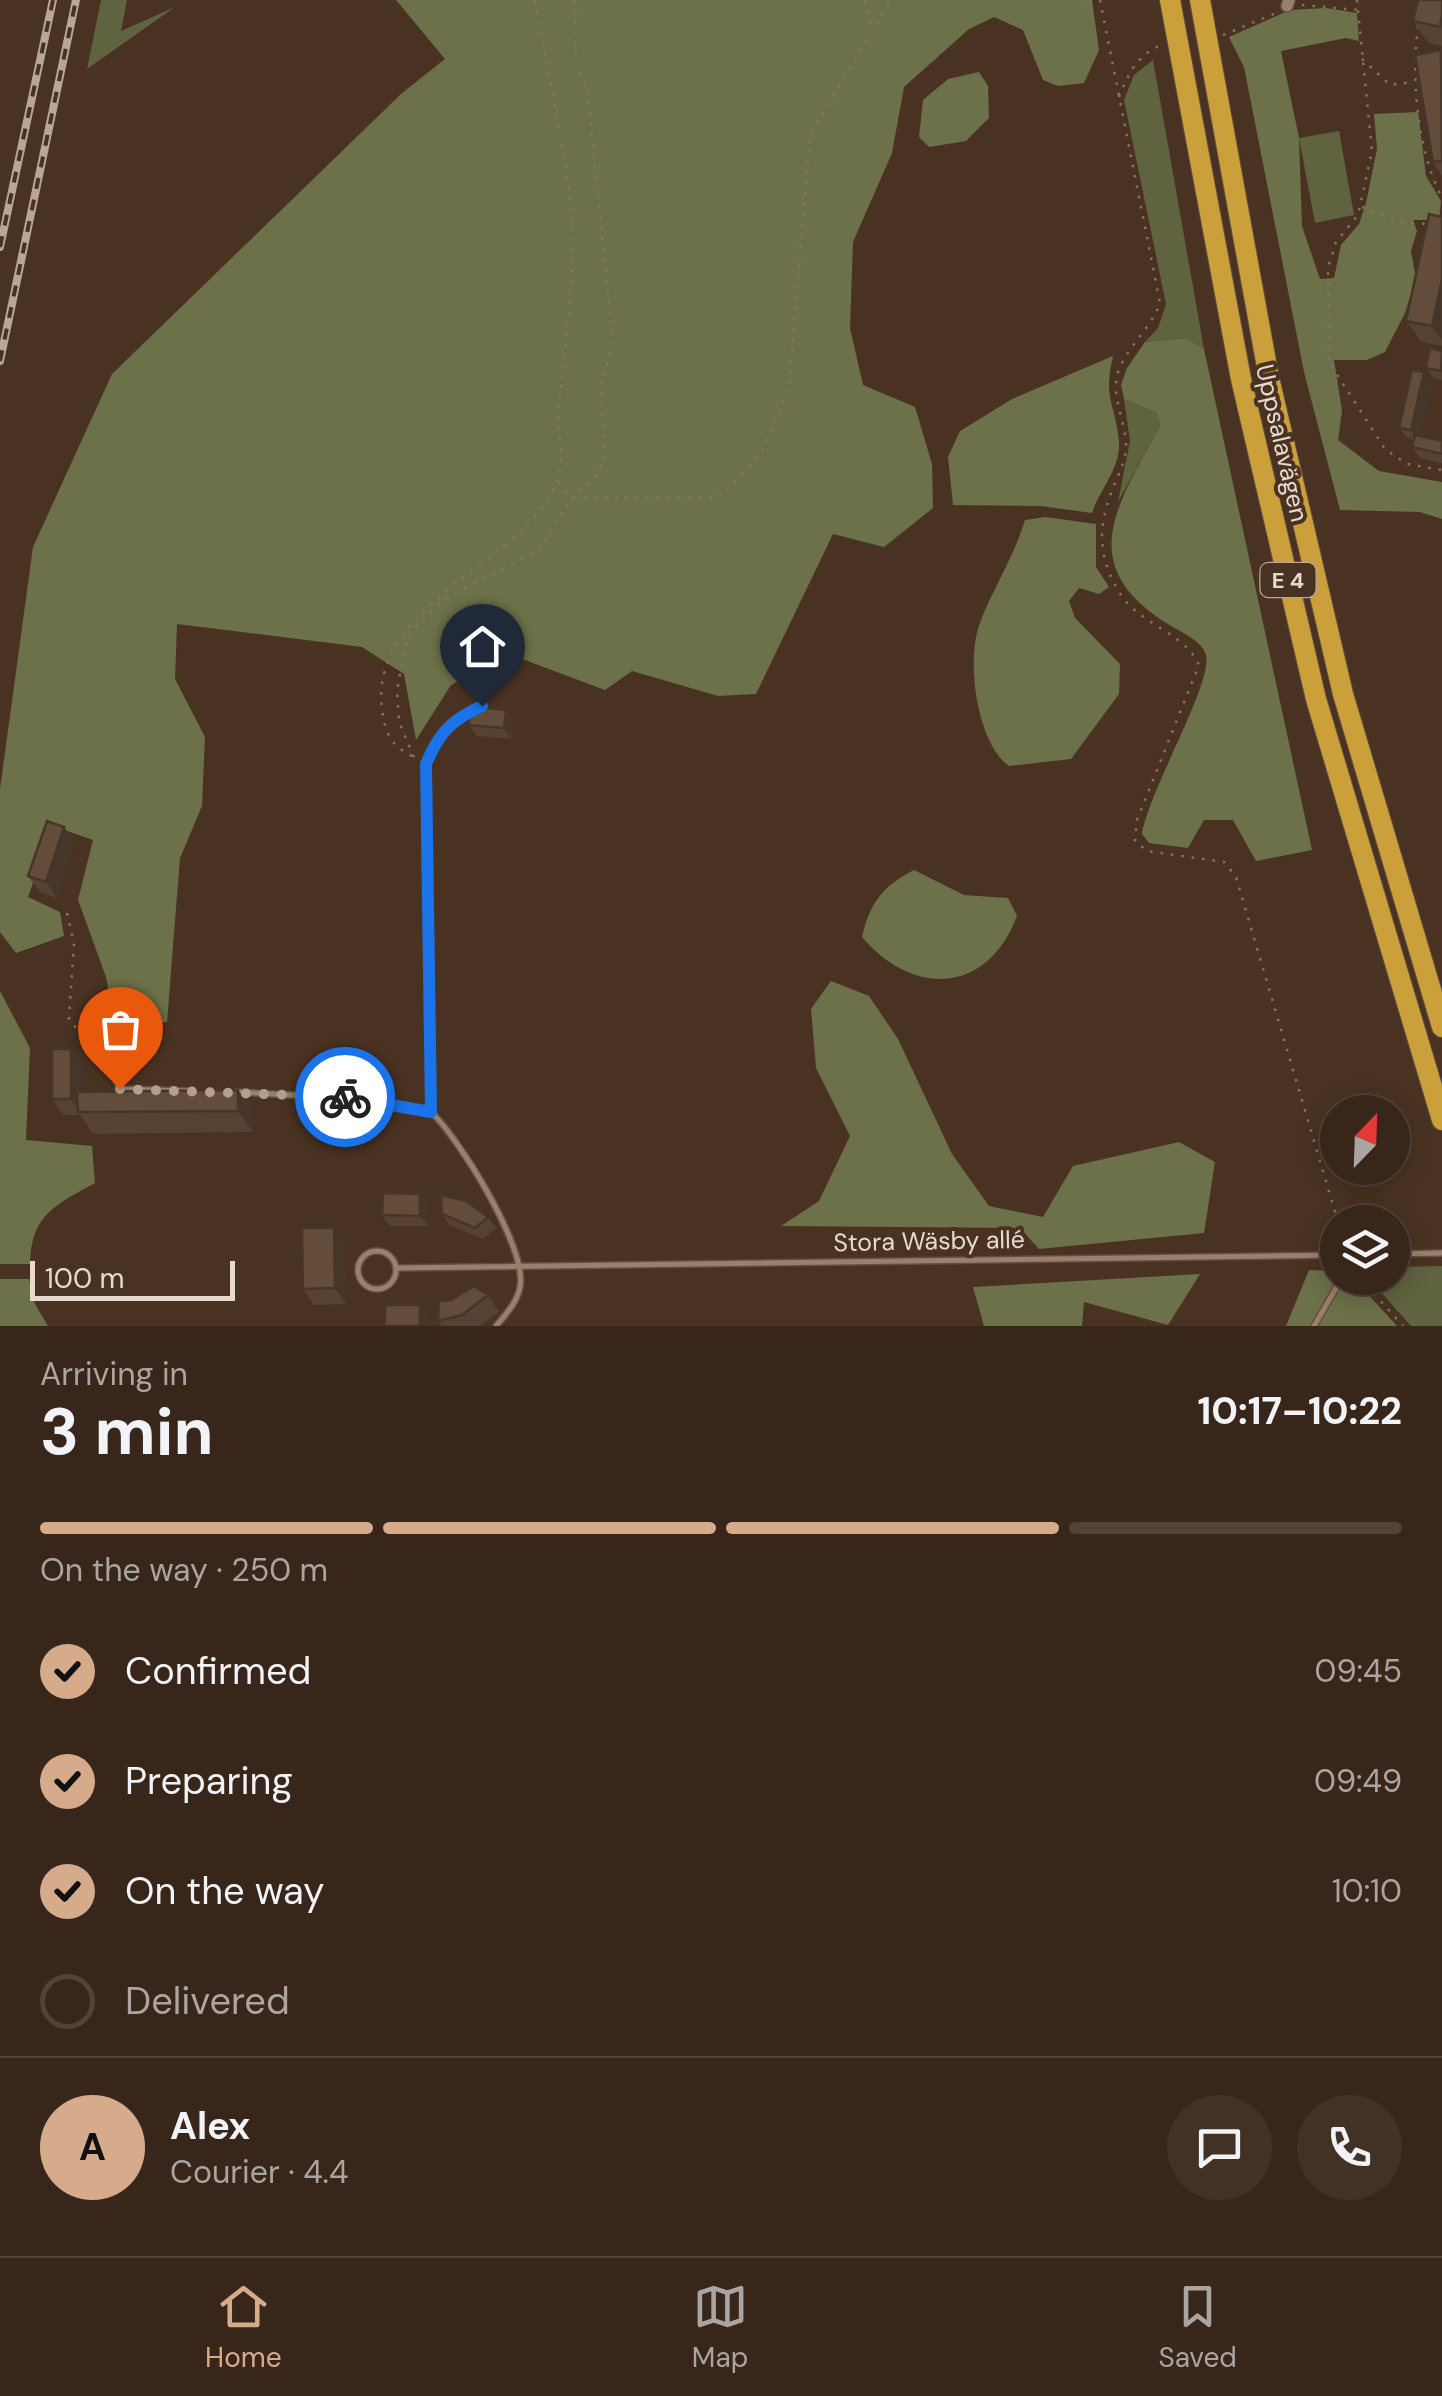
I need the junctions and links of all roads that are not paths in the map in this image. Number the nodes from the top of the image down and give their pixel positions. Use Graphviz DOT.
graph roads {
  1 [pos="1170,0"];
  2 [pos="1200,0"];
  3 [pos="482,706"];
  4 [pos="1442,1027"];
  5 [pos="88,1043"];
  6 [pos="195,1091"];
  7 [pos="232,1092"];
  8 [pos="431,1112"];
  9 [pos="1442,1120"];
  10 [pos="1442,1253"];
  11 [pos="1410,1254"];
  12 [pos="1320,1255"];
  13 [pos="521,1267"];
  14 [pos="396,1268"];
  15 [pos="1332,1295"];
  16 [pos="496,1326"];
  17 [pos="1314,1326"];
  1 -- 9 [label="highway, Uppsalavägen / E 4"];
  2 -- 4 [label="highway, Uppsalavägen / E 4"];
  3 -- 8 [label="lane"];
  5 -- 6 [label="lane"];
  7 -- 8 [label="lane"];
  8 -- 13 [label="lane"];
  10 -- 11 [label="lane"];
  12 -- 13 [label="lane, Stora Wäsby allé"];
  13 -- 14 [label="lane, Stora Wäsby allé"];
  13 -- 16 [label="lane"];
  14 -- 14 [label="lane"];
  15 -- 17 [label="lane"];
}
